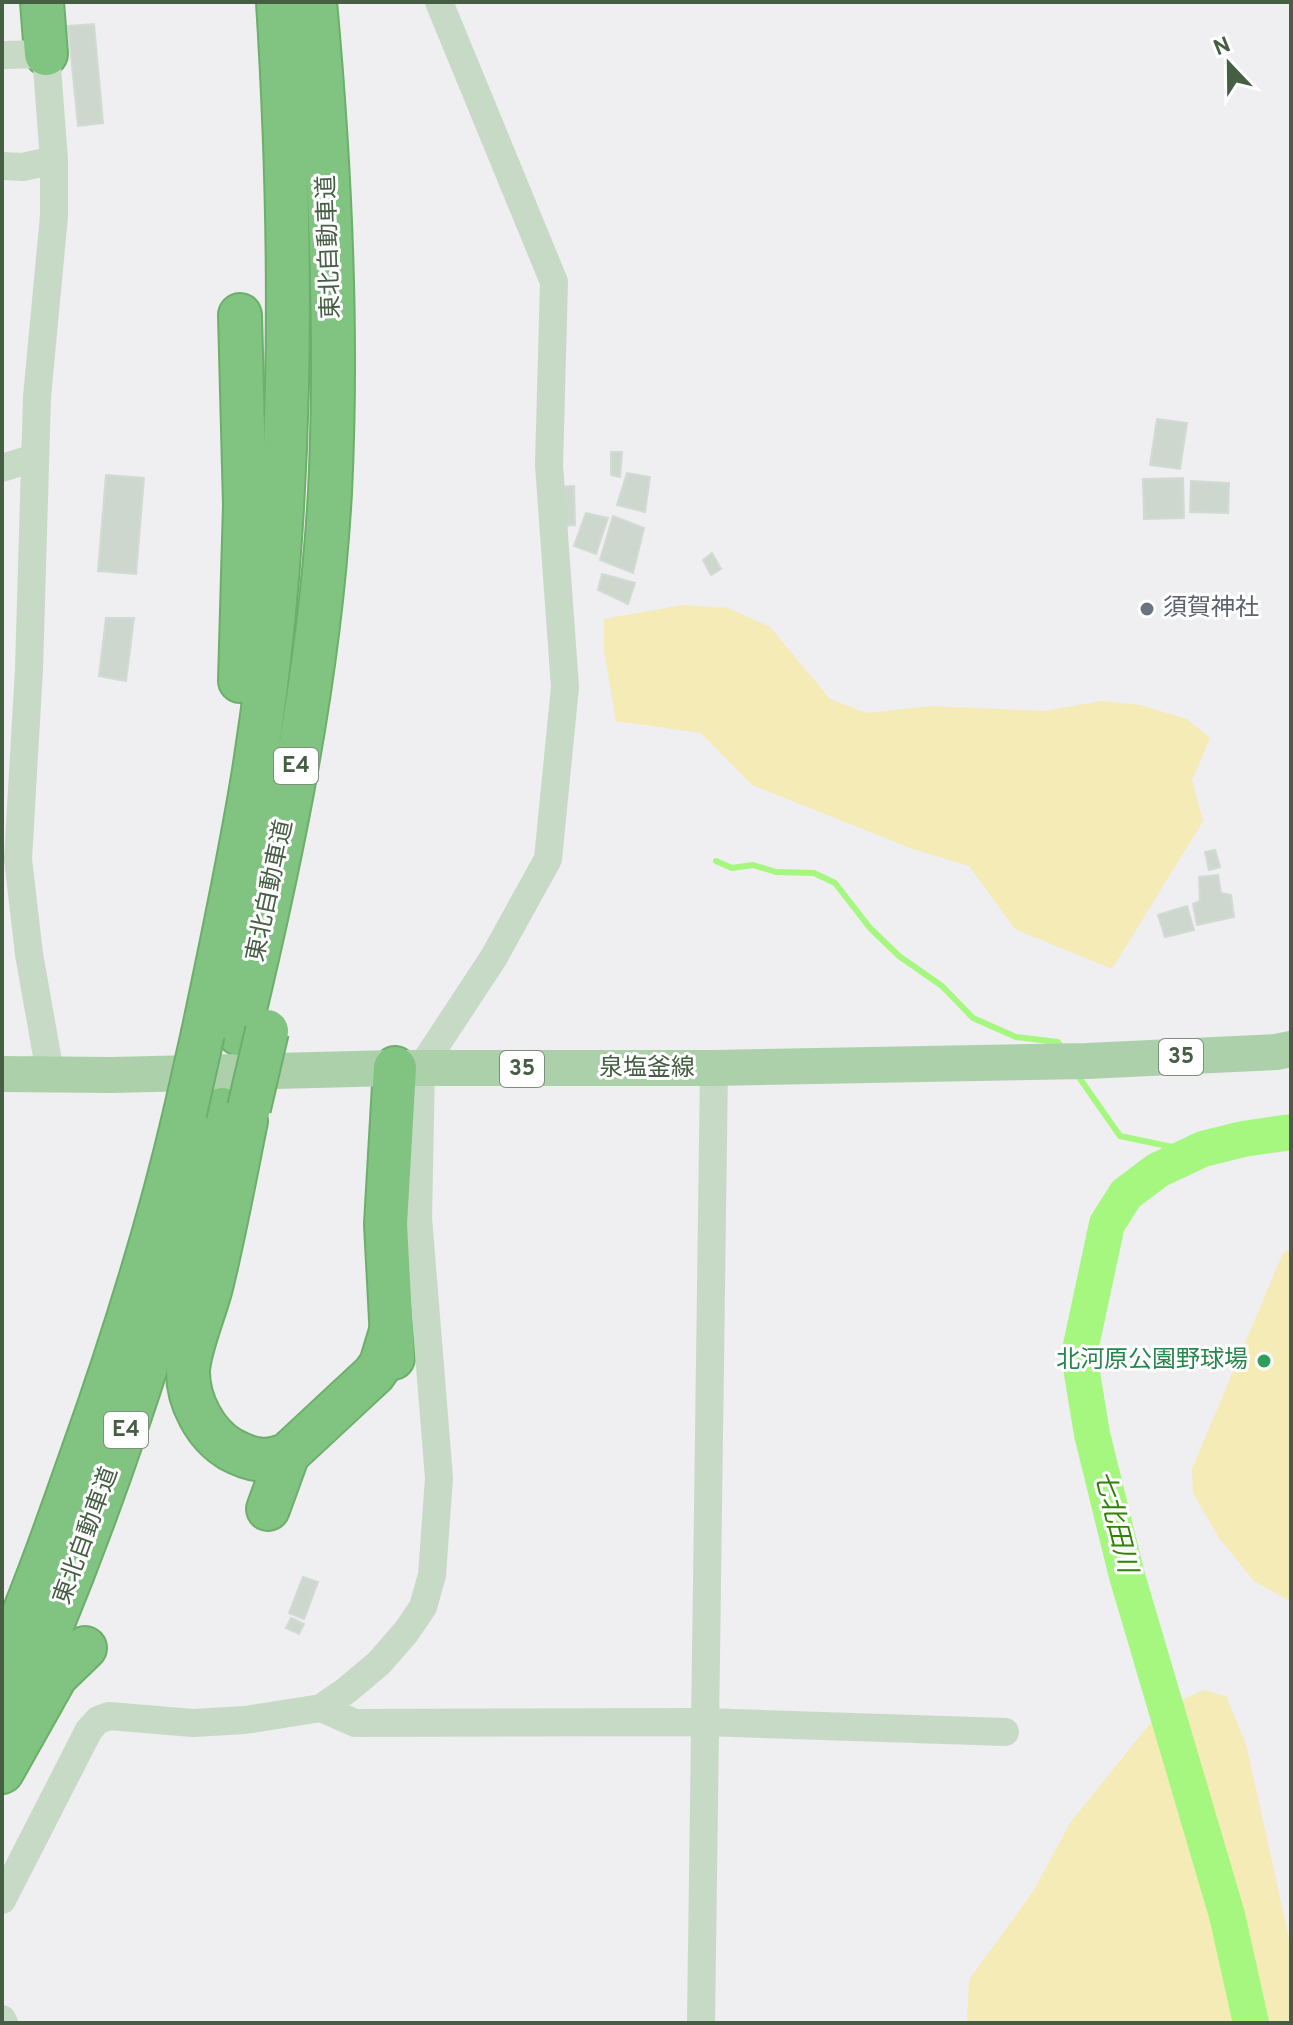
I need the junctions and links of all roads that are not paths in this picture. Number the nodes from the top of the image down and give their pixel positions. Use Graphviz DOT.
graph roads {
  1 [pos="42,2"];
  2 [pos="278,2"];
  3 [pos="315,2"];
  4 [pos="439,2"];
  5 [pos="46,54"];
  6 [pos="2,55"];
  7 [pos="54,160"];
  8 [pos="2,166"];
  9 [pos="240,315"];
  10 [pos="34,458"];
  11 [pos="2,468"];
  12 [pos="224,938"];
  13 [pos="237,1033"];
  14 [pos="1291,1049"];
  15 [pos="408,1068"];
  16 [pos="714,1068"];
  17 [pos="50,1073"];
  18 [pos="2,1074"];
  19 [pos="219,1110"];
  20 [pos="290,1465"];
  21 [pos="268,1509"];
  22 [pos="85,1648"];
  23 [pos="2,1665"];
  24 [pos="321,1708"];
  25 [pos="704,1722"];
  26 [pos="1005,1732"];
  27 [pos="2,1741"];
  28 [pos="2,1772"];
  29 [pos="2,1900"];
  30 [pos="701,2023"];
  1 -- 5 [label="highway"];
  2 -- 12 [label="highway, 東北自動車道 / E4"];
  3 -- 13 [label="highway, 東北自動車道 / E4"];
  4 -- 15 [label="street"];
  5 -- 6 [label="street"];
  5 -- 7 [label="street"];
  7 -- 8 [label="street"];
  7 -- 10 [label="street"];
  9 -- 12 [label="highway"];
  10 -- 11 [label="street"];
  10 -- 17 [label="street"];
  12 -- 13 [label="highway, 東北自動車道 / E4"];
  13 -- 19 [label="highway, 東北自動車道 / E4, bridge"];
  13 -- 19 [label="highway, bridge"];
  14 -- 16 [label="main road, 泉塩釜線 / 35"];
  15 -- 16 [label="main road, 泉塩釜線 / 35"];
  15 -- 17 [label="main road, 泉塩釜線 / 35"];
  15 -- 20 [label="highway"];
  15 -- 24 [label="street"];
  16 -- 25 [label="street"];
  17 -- 18 [label="main road, 泉塩釜線 / 35"];
  19 -- 20 [label="highway"];
  19 -- 23 [label="highway, 東北自動車道 / E4"];
  19 -- 27 [label="highway, 東北自動車道 / E4"];
  20 -- 21 [label="highway"];
  22 -- 28 [label="highway"];
  24 -- 25 [label="street"];
  24 -- 29 [label="street"];
  25 -- 26 [label="street"];
  25 -- 30 [label="street"];
}
